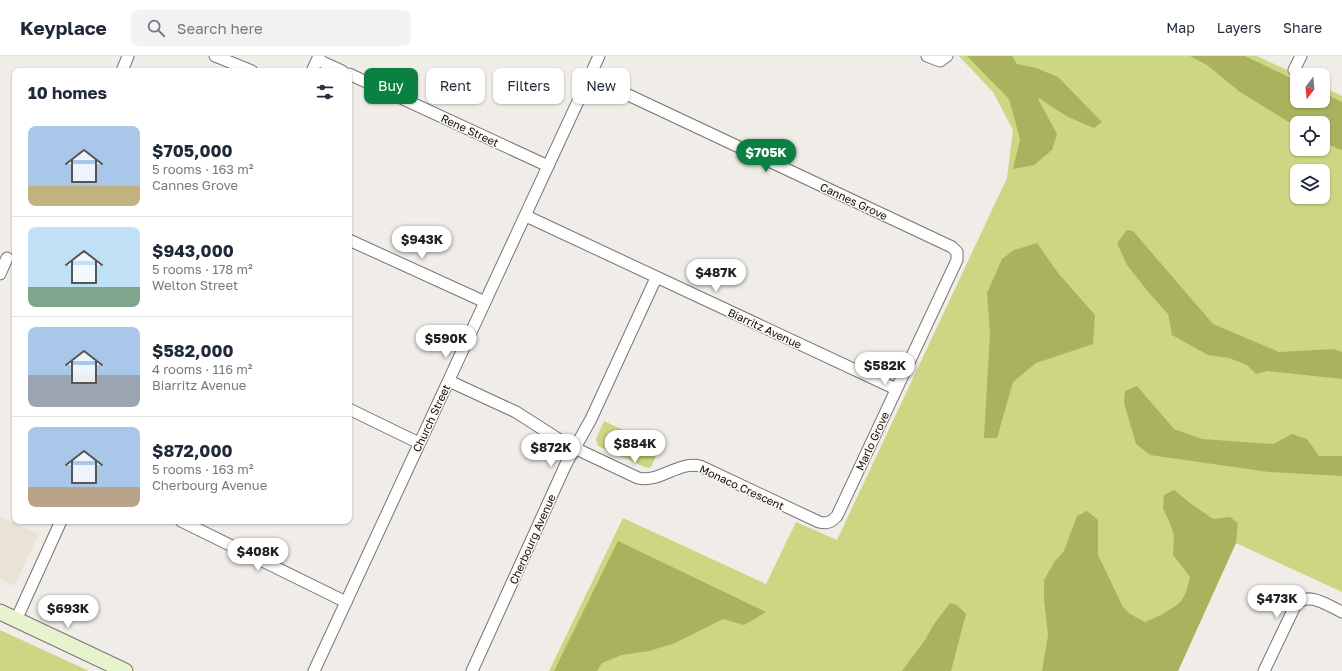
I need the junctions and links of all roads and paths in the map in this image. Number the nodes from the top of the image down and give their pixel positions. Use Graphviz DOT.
graph roads {
  1 [pos="128,56"];
  2 [pos="215,56"];
  3 [pos="599,56"];
  4 [pos="927,56"];
  5 [pos="1301,56"];
  6 [pos="318,58"];
  7 [pos="944,59"];
  8 [pos="123,68"];
  9 [pos="245,68"];
  10 [pos="313,68"];
  11 [pos="336,68"];
  12 [pos="594,68"];
  13 [pos="1295,68"];
  14 [pos="352,75"];
  15 [pos="630,96"];
  16 [pos="577,104"];
  17 [pos="548,166"];
  18 [pos="526,216"];
  19 [pos="352,241"];
  20 [pos="7,258"];
  21 [pos="957,260"];
  22 [pos="0,274"];
  23 [pos="656,278"];
  24 [pos="485,302"];
  25 [pos="448,381"];
  26 [pos="896,389"];
  27 [pos="352,410"];
  28 [pos="419,443"];
  29 [pos="575,448"];
  30 [pos="819,522"];
  31 [pos="60,524"];
  32 [pos="187,524"];
  33 [pos="346,602"];
  34 [pos="0,612"];
  35 [pos="1342,612"];
  36 [pos="16,620"];
  37 [pos="125,671"];
  38 [pos="314,671"];
  39 [pos="472,671"];
  40 [pos="1264,671"];
  1 -- 8 [label="street"];
  2 -- 9 [label="street"];
  3 -- 12 [label="street, Church Street"];
  4 -- 7 [label="street"];
  5 -- 13 [label="street"];
  6 -- 10 [label="street"];
  6 -- 11 [label="street"];
  14 -- 17 [label="street, Rene Street"];
  15 -- 21 [label="street, Cannes Grove"];
  16 -- 17 [label="street, Church Street"];
  17 -- 18 [label="street, Church Street"];
  18 -- 23 [label="street, Biarritz Avenue"];
  18 -- 24 [label="street, Church Street"];
  19 -- 24 [label="street"];
  20 -- 22 [label="street"];
  21 -- 26 [label="street, Marlo Grove"];
  23 -- 26 [label="street, Biarritz Avenue"];
  23 -- 29 [label="street, Cherbourg Avenue"];
  24 -- 25 [label="street, Church Street"];
  25 -- 28 [label="street, Church Street"];
  25 -- 29 [label="street, Monaco Crescent"];
  26 -- 30 [label="street, Marlo Grove"];
  27 -- 28 [label="street"];
  28 -- 33 [label="street, Church Street"];
  29 -- 30 [label="street, Monaco Crescent"];
  29 -- 39 [label="street, Cherbourg Avenue"];
  31 -- 36 [label="street"];
  32 -- 33 [label="street"];
  33 -- 38 [label="street, Church Street"];
  34 -- 36 [label="street"];
  35 -- 40 [label="street"];
  36 -- 37 [label="street"];
}
